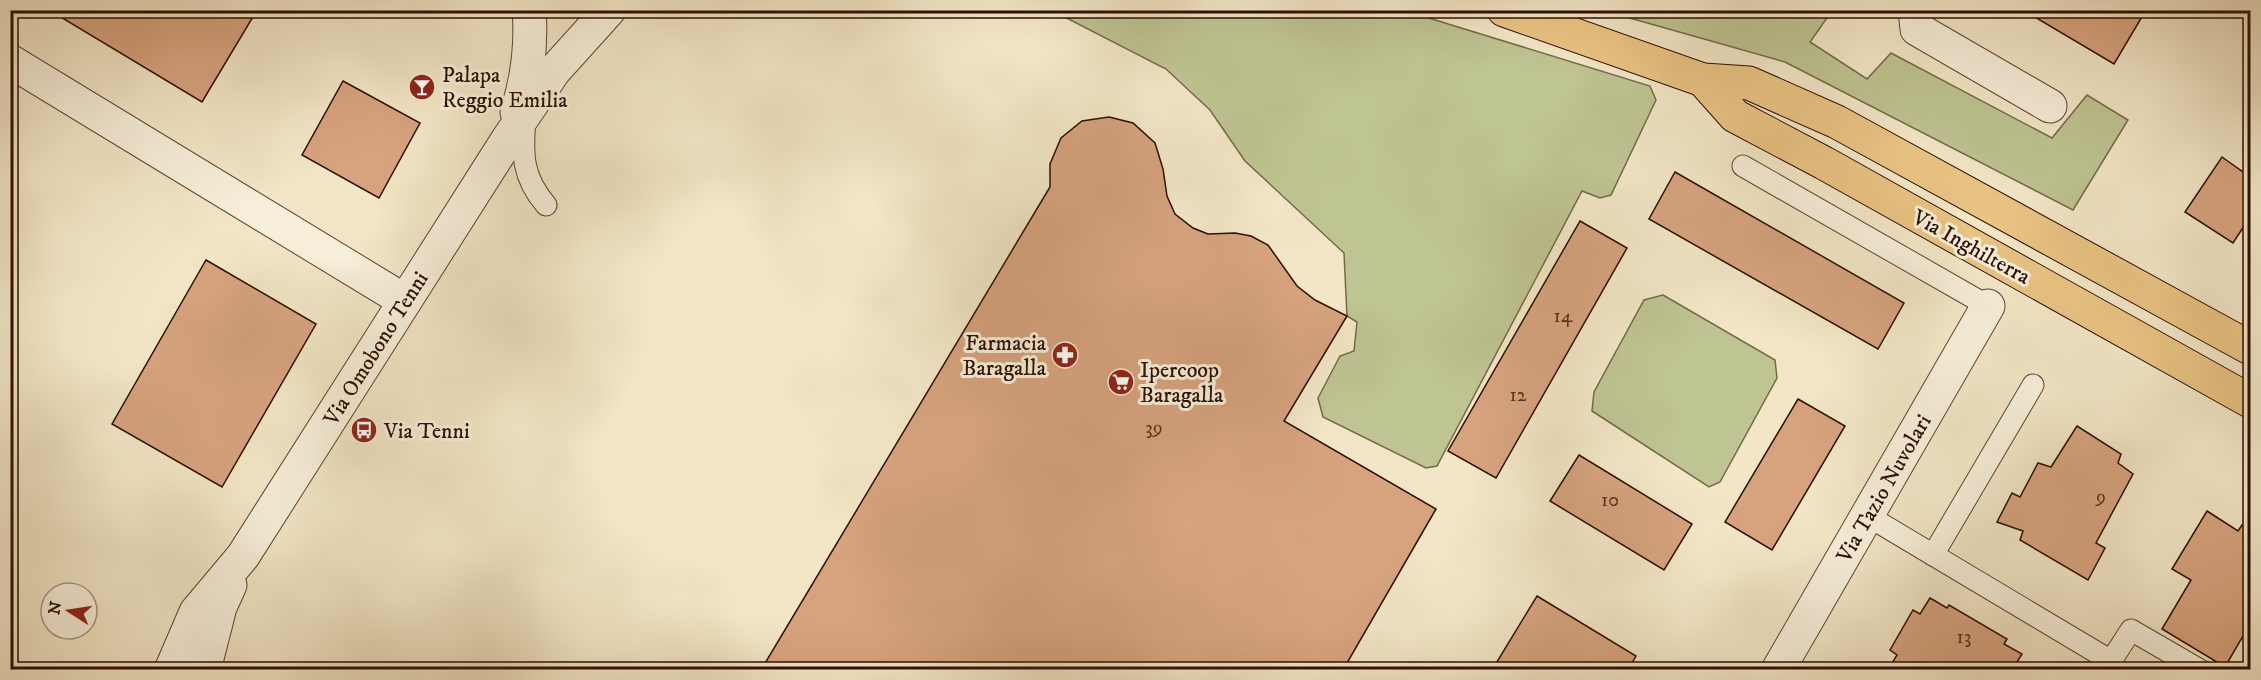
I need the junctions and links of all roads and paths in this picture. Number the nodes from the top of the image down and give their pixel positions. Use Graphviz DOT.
graph roads {
  1 [pos="529,10"];
  2 [pos="609,10"];
  3 [pos="1504,10"];
  4 [pos="1915,10"];
  5 [pos="10,61"];
  6 [pos="1703,80"];
  7 [pos="2050,106"];
  8 [pos="526,113"];
  9 [pos="508,139"];
  10 [pos="1743,166"];
  11 [pos="546,205"];
  12 [pos="405,301"];
  13 [pos="1988,306"];
  14 [pos="2250,348"];
  15 [pos="2033,385"];
  16 [pos="2250,401"];
  17 [pos="1868,516"];
  18 [pos="1933,555"];
  19 [pos="243,556"];
  20 [pos="171,669"];
  21 [pos="204,669"];
  22 [pos="1778,669"];
  23 [pos="2200,669"];
  1 -- 9 [label="street, Via Omobono Tenni"];
  2 -- 8 [label="street, Via Omobono Tenni"];
  3 -- 6 [label="main road, Via Inghilterra"];
  4 -- 7 [label="street"];
  5 -- 12 [label="street"];
  6 -- 14 [label="main road, Via Inghilterra"];
  6 -- 16 [label="main road, Via Inghilterra"];
  8 -- 9 [label="street, Via Omobono Tenni"];
  8 -- 11 [label="lane"];
  9 -- 12 [label="street, Via Omobono Tenni"];
  10 -- 13 [label="lane"];
  12 -- 19 [label="street, Via Omobono Tenni"];
  13 -- 17 [label="street, Via Tazio Nuvolari"];
  15 -- 18 [label="lane"];
  17 -- 18 [label="lane"];
  17 -- 22 [label="street, Via Tazio Nuvolari"];
  18 -- 23 [label="lane"];
  19 -- 20 [label="street, Via Omobono Tenni"];
  19 -- 21 [label="street, Via Omobono Tenni"];
}
